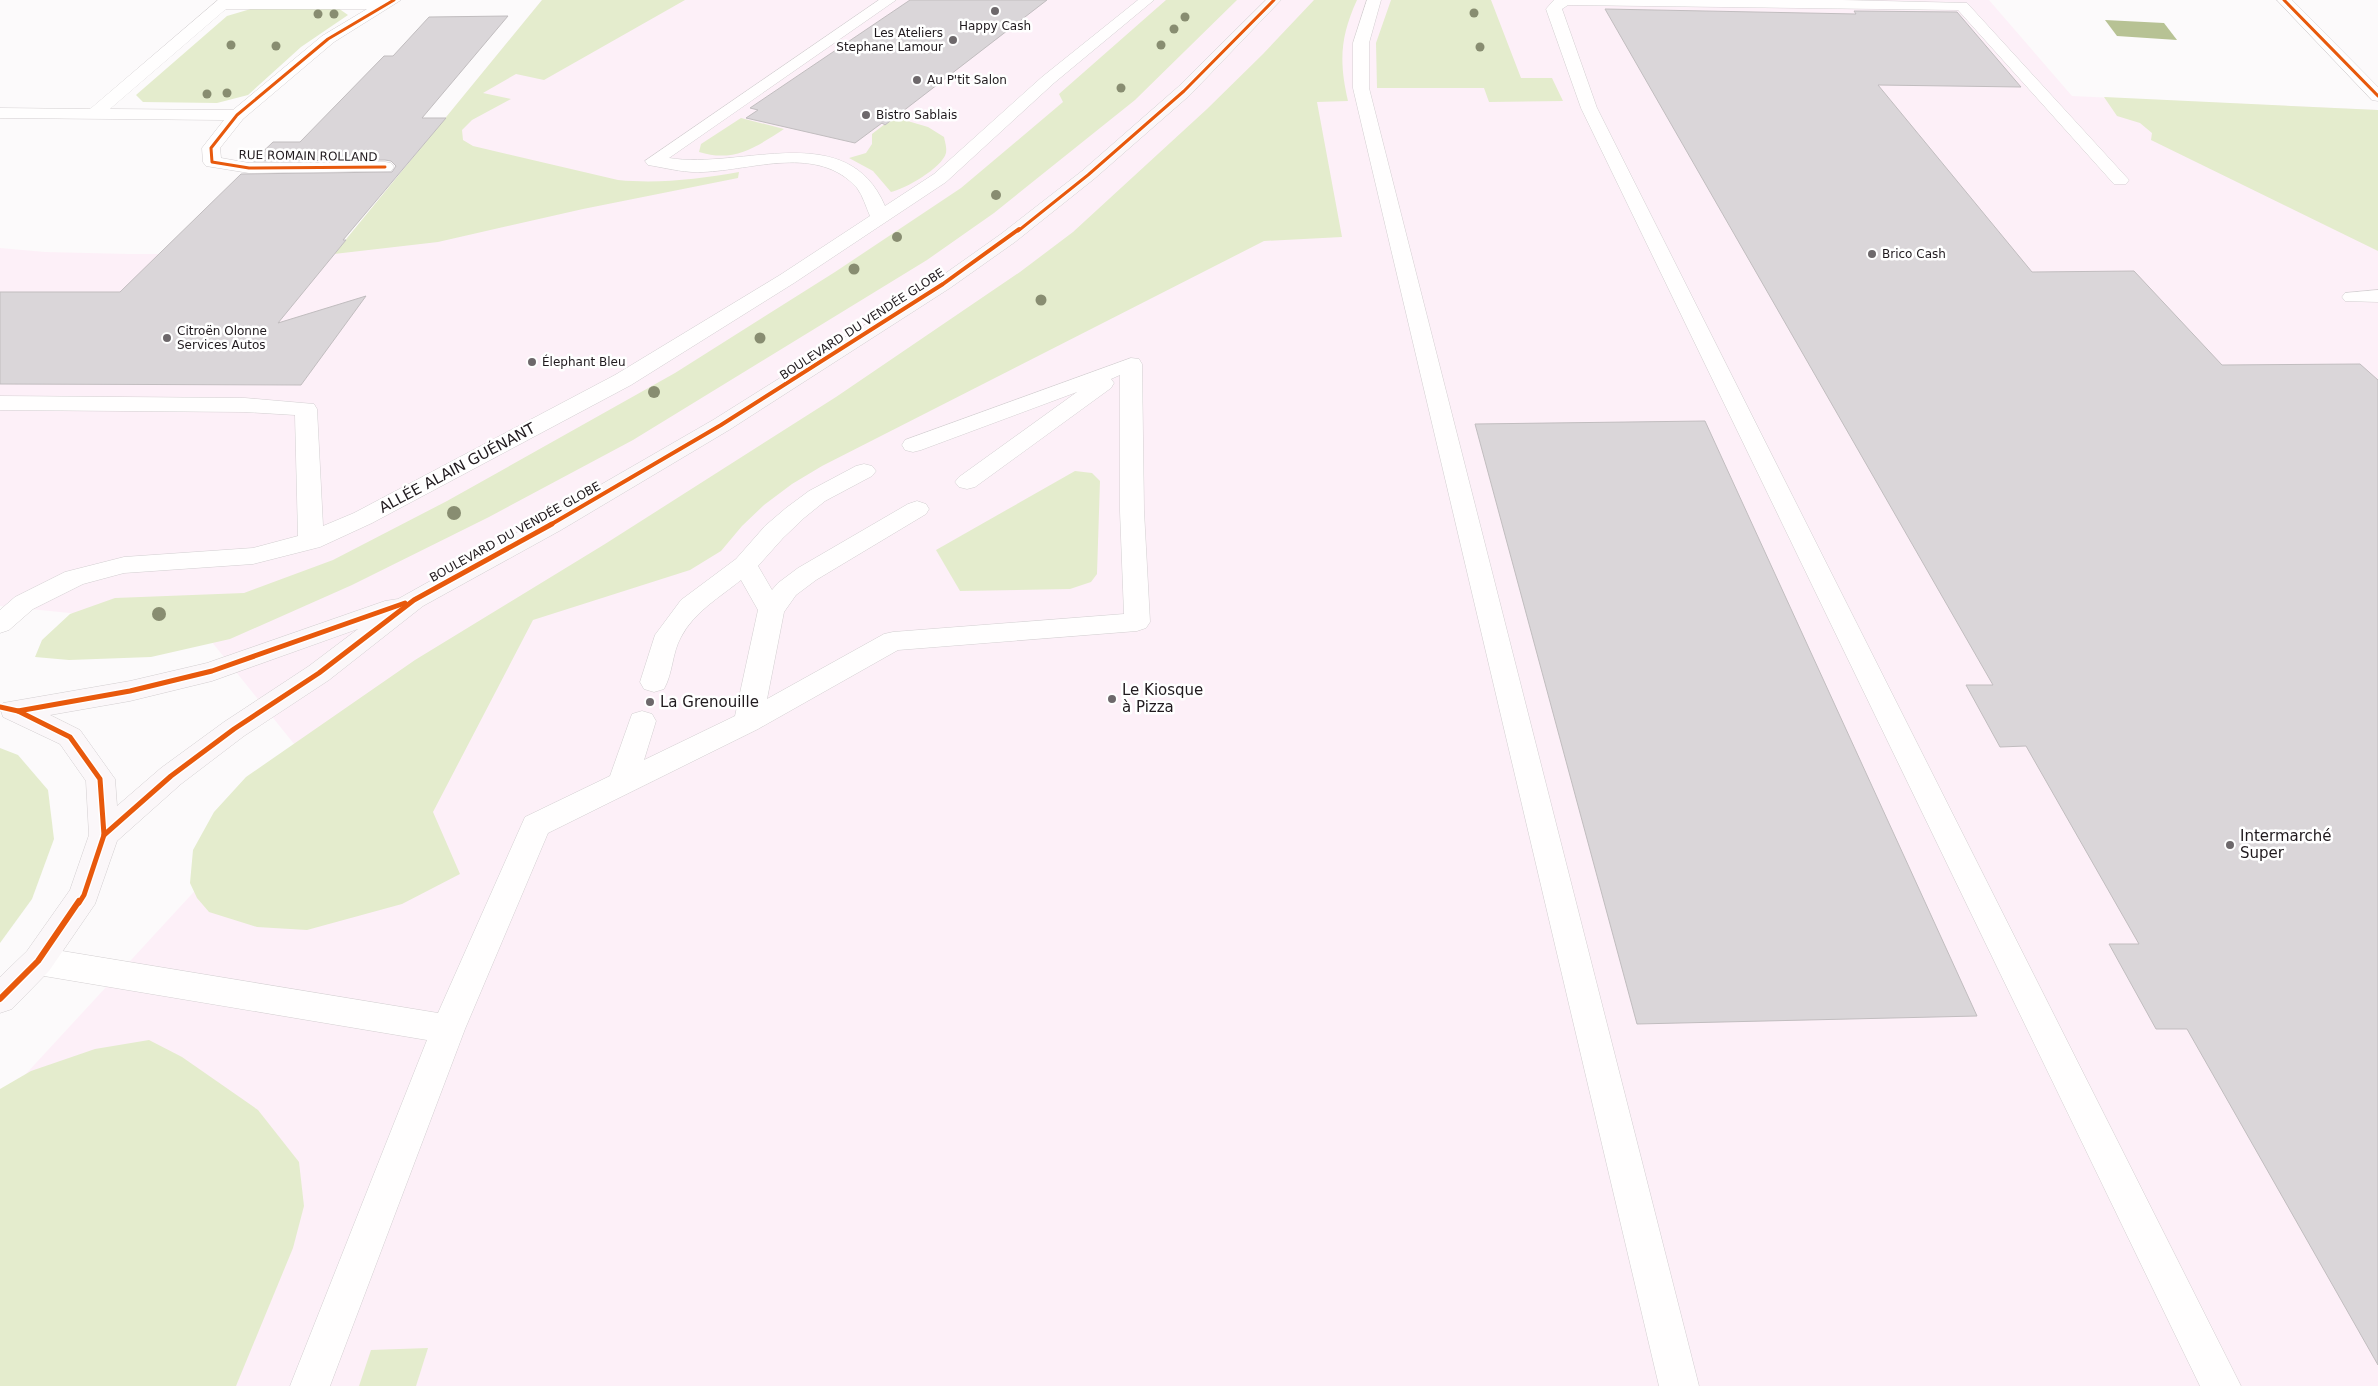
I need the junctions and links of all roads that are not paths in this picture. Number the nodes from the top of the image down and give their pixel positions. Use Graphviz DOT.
graph roads {
  1 [pos="889,0"];
  2 [pos="1147,0"];
  3 [pos="1274,0"];
  4 [pos="1374,0"];
  5 [pos="2284,0"];
  6 [pos="225,2"];
  7 [pos="391,2"];
  8 [pos="2378,96"];
  9 [pos="95,112"];
  10 [pos="0,113"];
  11 [pos="236,115"];
  12 [pos="385,168"];
  13 [pos="2120,180"];
  14 [pos="880,218"];
  15 [pos="2378,296"];
  16 [pos="2352,297"];
  17 [pos="1131,364"];
  18 [pos="0,403"];
  19 [pos="913,444"];
  20 [pos="864,471"];
  21 [pos="967,482"];
  22 [pos="917,510"];
  23 [pos="311,541"];
  24 [pos="745,565"];
  25 [pos="414,600"];
  26 [pos="771,610"];
  27 [pos="0,624"];
  28 [pos="654,682"];
  29 [pos="9,709"];
  30 [pos="642,721"];
  31 [pos="748,722"];
  32 [pos="622,785"];
  33 [pos="104,835"];
  34 [pos="38,961"];
  35 [pos="0,999"];
  36 [pos="448,1029"];
  37 [pos="310,1386"];
  38 [pos="1679,1386"];
  39 [pos="2221,1386"];
  1 -- 14 [label="street"];
  2 -- 14 [label="street, ALLÉE ALAIN GUÉNANT"];
  3 -- 25 [label="main road, BOULEVARD DU VENDÉE GLOBE"];
  4 -- 38 [label="street"];
  5 -- 8 [label="street"];
  6 -- 7 [label="street"];
  6 -- 9 [label="street"];
  7 -- 11 [label="street, RUE ROMAIN ROLLAND"];
  9 -- 10 [label="street"];
  9 -- 11 [label="street"];
  11 -- 12 [label="street, RUE ROMAIN ROLLAND"];
  13 -- 39 [label="street"];
  14 -- 23 [label="street, ALLÉE ALAIN GUÉNANT"];
  15 -- 16 [label="street"];
  17 -- 19 [label="street"];
  17 -- 21 [label="street"];
  17 -- 31 [label="street"];
  18 -- 23 [label="street"];
  20 -- 24 [label="street"];
  22 -- 26 [label="street"];
  23 -- 27 [label="street, ALLÉE ALAIN GUÉNANT"];
  24 -- 26 [label="street"];
  24 -- 28 [label="street"];
  25 -- 29 [label="main road, BOULEVARD DU VENDÉE GLOBE"];
  25 -- 33 [label="main road, BOULEVARD DU VENDÉE GLOBE"];
  26 -- 31 [label="street"];
  29 -- 33 [label="main road"];
  30 -- 32 [label="street"];
  31 -- 32 [label="street"];
  32 -- 36 [label="street"];
  33 -- 34 [label="main road"];
  34 -- 35 [label="main road"];
  34 -- 36 [label="street"];
  36 -- 37 [label="street"];
}
